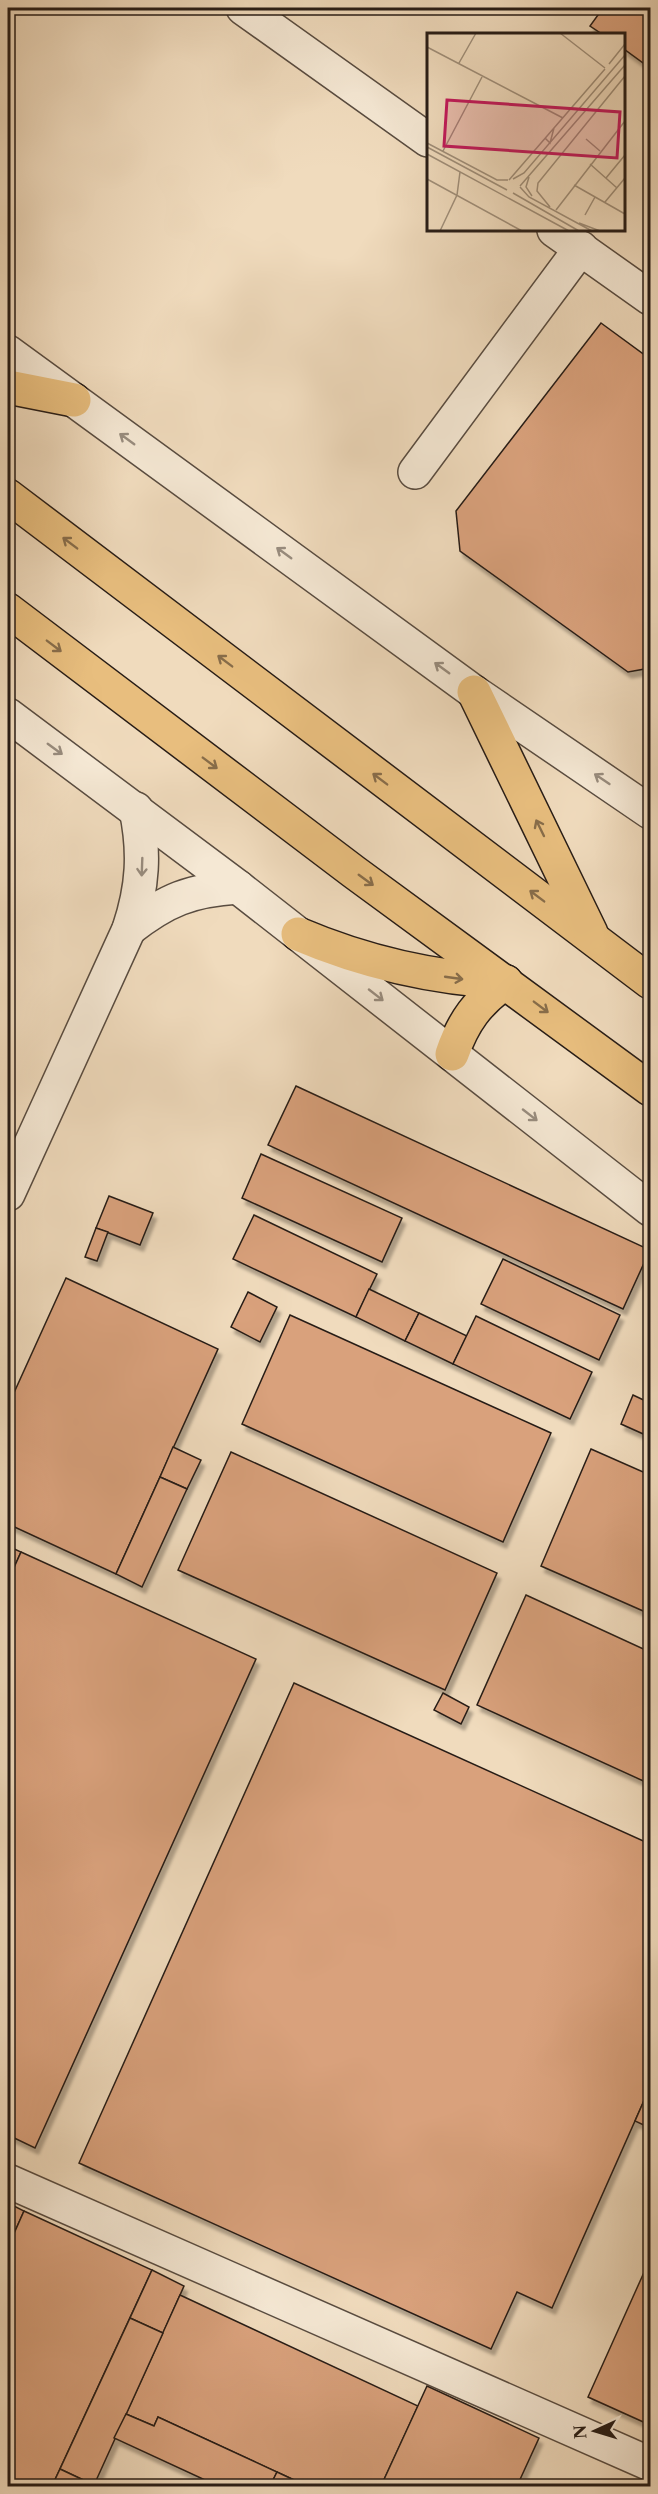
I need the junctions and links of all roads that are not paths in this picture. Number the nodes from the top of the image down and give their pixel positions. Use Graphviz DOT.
graph roads {
  1 [pos="243,8"];
  2 [pos="427,139"];
  3 [pos="555,231"];
  4 [pos="580,248"];
  5 [pos="651,298"];
  6 [pos="8,352"];
  7 [pos="8,387"];
  8 [pos="74,400"];
  9 [pos="415,472"];
  10 [pos="8,496"];
  11 [pos="8,610"];
  12 [pos="474,692"];
  13 [pos="8,715"];
  14 [pos="136,809"];
  15 [pos="651,812"];
  16 [pos="238,887"];
  17 [pos="129,929"];
  18 [pos="298,934"];
  19 [pos="593,938"];
  20 [pos="506,982"];
  21 [pos="651,982"];
  22 [pos="452,1054"];
  23 [pos="651,1089"];
  24 [pos="8,1194"];
  25 [pos="651,1209"];
  26 [pos="8,2181"];
  27 [pos="651,2464"];
  1 -- 2 [label="street"];
  3 -- 4 [label="street"];
  4 -- 5 [label="street"];
  4 -- 9 [label="street"];
  6 -- 8 [label="street"];
  7 -- 8 [label="main road"];
  12 -- 8 [label="street, one-way"];
  19 -- 10 [label="main road, one-way"];
  11 -- 20 [label="main road, one-way"];
  15 -- 12 [label="street, one-way"];
  19 -- 12 [label="main road, one-way"];
  13 -- 14 [label="street, one-way"];
  14 -- 16 [label="street"];
  14 -- 17 [label="street, one-way"];
  16 -- 17 [label="street"];
  16 -- 18 [label="street"];
  17 -- 24 [label="street"];
  18 -- 20 [label="main road, one-way"];
  18 -- 22 [label="street, one-way"];
  19 -- 21 [label="main road"];
  20 -- 22 [label="main road"];
  20 -- 23 [label="main road, one-way"];
  22 -- 25 [label="street, one-way"];
  26 -- 27 [label="street"];
}
